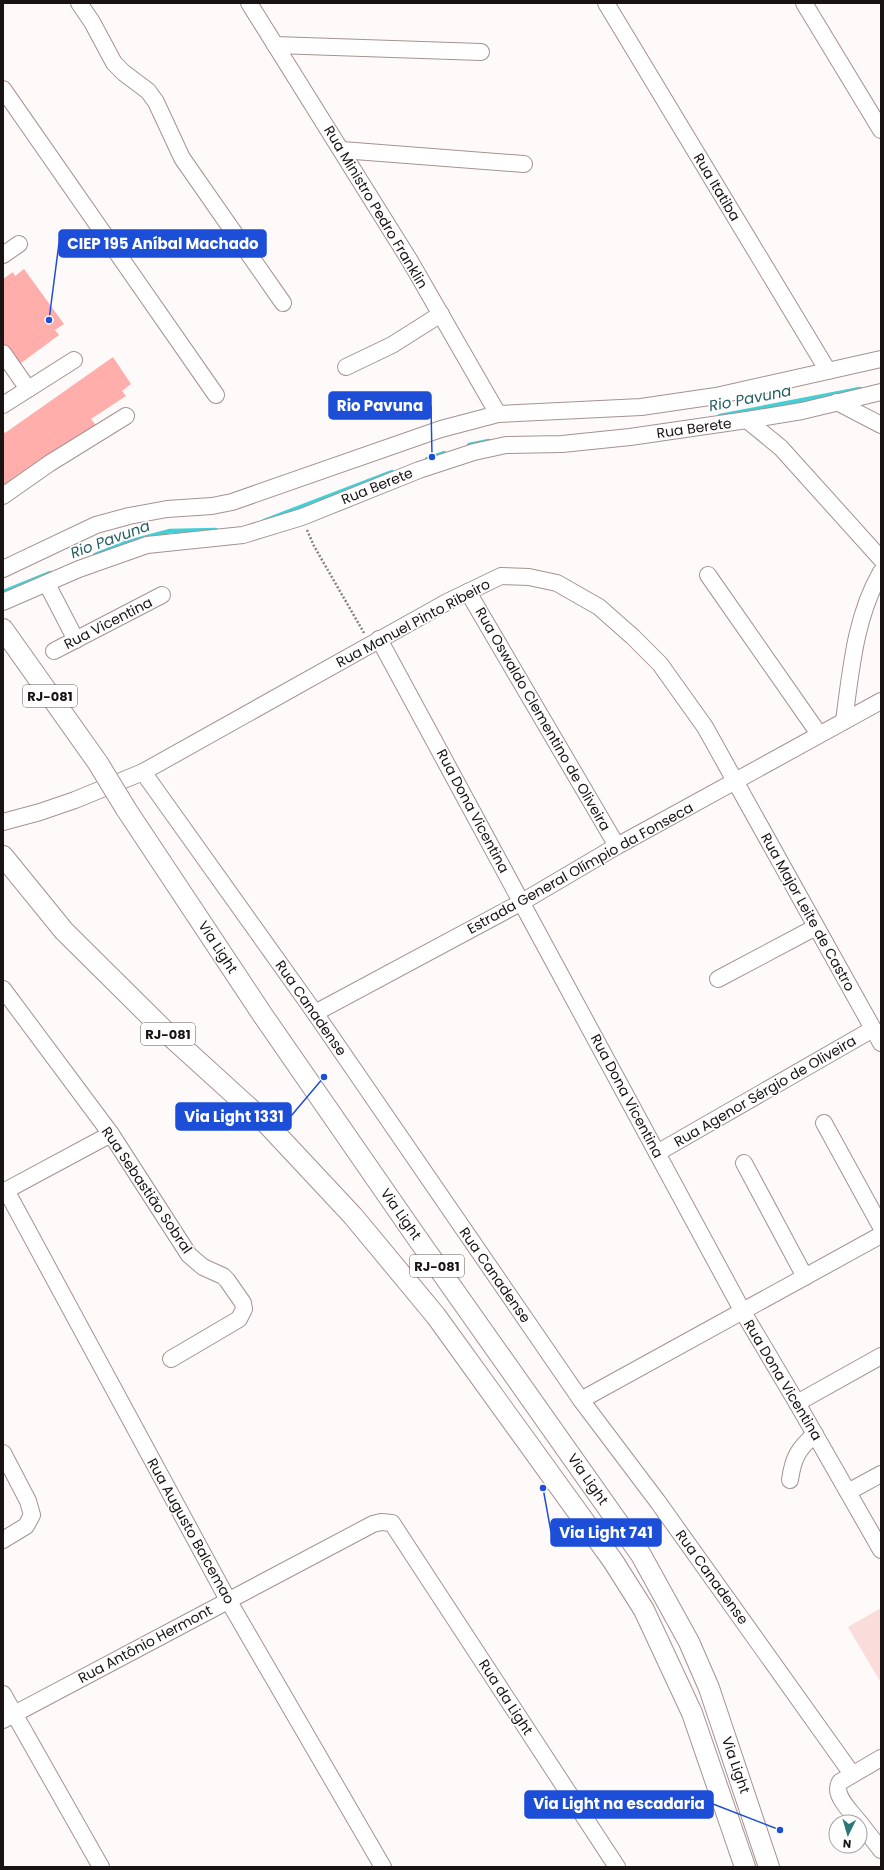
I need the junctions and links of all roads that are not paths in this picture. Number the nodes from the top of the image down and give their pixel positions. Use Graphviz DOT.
graph roads {
  1 [pos="79,3"];
  2 [pos="249,3"];
  3 [pos="606,3"];
  4 [pos="804,3"];
  5 [pos="275,45"];
  6 [pos="481,52"];
  7 [pos="3,89"];
  8 [pos="881,130"];
  9 [pos="342,150"];
  10 [pos="524,164"];
  11 [pos="19,244"];
  12 [pos="3,255"];
  13 [pos="283,303"];
  14 [pos="440,314"];
  15 [pos="3,352"];
  16 [pos="881,359"];
  17 [pos="74,360"];
  18 [pos="346,367"];
  19 [pos="828,371"];
  20 [pos="28,389"];
  21 [pos="881,392"];
  22 [pos="216,395"];
  23 [pos="837,402"];
  24 [pos="3,405"];
  25 [pos="498,414"];
  26 [pos="126,416"];
  27 [pos="747,420"];
  28 [pos="881,425"];
  29 [pos="3,496"];
  30 [pos="881,559"];
  31 [pos="3,569"];
  32 [pos="881,572"];
  33 [pos="708,575"];
  34 [pos="47,584"];
  35 [pos="468,592"];
  36 [pos="162,595"];
  37 [pos="3,602"];
  38 [pos="3,629"];
  39 [pos="76,640"];
  40 [pos="375,642"];
  41 [pos="54,651"];
  42 [pos="881,700"];
  43 [pos="844,721"];
  44 [pos="819,734"];
  45 [pos="143,772"];
  46 [pos="734,782"];
  47 [pos="3,822"];
  48 [pos="617,846"];
  49 [pos="3,856"];
  50 [pos="522,902"];
  51 [pos="816,927"];
  52 [pos="718,979"];
  53 [pos="3,989"];
  54 [pos="315,1013"];
  55 [pos="877,1036"];
  56 [pos="824,1123"];
  57 [pos="111,1134"];
  58 [pos="657,1153"];
  59 [pos="744,1162"];
  60 [pos="4,1191"];
  61 [pos="881,1227"];
  62 [pos="881,1235"];
  63 [pos="805,1277"];
  64 [pos="743,1312"];
  65 [pos="881,1356"];
  66 [pos="171,1359"];
  67 [pos="581,1400"];
  68 [pos="797,1403"];
  69 [pos="815,1434"];
  70 [pos="3,1453"];
  71 [pos="881,1474"];
  72 [pos="790,1480"];
  73 [pos="848,1492"];
  74 [pos="395,1527"];
  75 [pos="3,1540"];
  76 [pos="881,1550"];
  77 [pos="228,1600"];
  78 [pos="3,1694"];
  79 [pos="8,1717"];
  80 [pos="881,1758"];
  81 [pos="852,1774"];
  82 [pos="854,1814"];
  83 [pos="868,1833"];
  84 [pos="881,1850"];
  85 [pos="101,1867"];
  86 [pos="384,1867"];
  87 [pos="616,1867"];
  88 [pos="745,1867"];
  89 [pos="769,1867"];
  1 -- 13 [label="street"];
  2 -- 5 [label="street, Rua Ministro Pedro Franklin"];
  3 -- 19 [label="street, Rua Itatiba"];
  4 -- 8 [label="street"];
  5 -- 6 [label="street"];
  5 -- 9 [label="street, Rua Ministro Pedro Franklin"];
  7 -- 22 [label="street"];
  9 -- 10 [label="street"];
  9 -- 14 [label="street, Rua Ministro Pedro Franklin"];
  11 -- 12 [label="street"];
  14 -- 18 [label="street"];
  14 -- 25 [label="street, Rua Ministro Pedro Franklin"];
  15 -- 20 [label="street"];
  16 -- 19 [label="street, Rua Berete"];
  17 -- 20 [label="street"];
  19 -- 25 [label="street, Rua Berete"];
  20 -- 24 [label="street"];
  21 -- 23 [label="street, Rua Berete"];
  23 -- 27 [label="street, Rua Berete"];
  23 -- 28 [label="street"];
  25 -- 31 [label="street, Rua Berete"];
  26 -- 29 [label="street"];
  27 -- 30 [label="street"];
  27 -- 34 [label="street, Rua Berete"];
  32 -- 43 [label="street"];
  33 -- 44 [label="street"];
  34 -- 37 [label="street, Rua Berete"];
  34 -- 39 [label="street"];
  35 -- 40 [label="street, Rua Manuel Pinto Ribeiro"];
  35 -- 46 [label="street, Rua Manuel Pinto Ribeiro"];
  35 -- 48 [label="street, Rua Oswaldo Clementino de Oliveira"];
  36 -- 39 [label="street, Rua Vicentina"];
  38 -- 89 [label="main road, Via Light / RJ-081, bridge"];
  39 -- 41 [label="street, Rua Vicentina"];
  40 -- 45 [label="street, Rua Manuel Pinto Ribeiro"];
  40 -- 50 [label="street, Rua Dona Vicentina"];
  42 -- 43 [label="street, Estrada General Olímpio da Fonseca"];
  43 -- 44 [label="street, Estrada General Olímpio da Fonseca"];
  44 -- 46 [label="street, Estrada General Olímpio da Fonseca"];
  45 -- 47 [label="street, Rua Manuel Pinto Ribeiro"];
  45 -- 54 [label="street, Rua Canadense"];
  46 -- 48 [label="street, Estrada General Olímpio da Fonseca"];
  46 -- 51 [label="street, Rua Major Leite de Castro"];
  48 -- 50 [label="street, Estrada General Olímpio da Fonseca"];
  49 -- 88 [label="main road, Via Light / RJ-081"];
  50 -- 54 [label="street, Estrada General Olímpio da Fonseca"];
  50 -- 58 [label="street, Rua Dona Vicentina"];
  51 -- 52 [label="street"];
  51 -- 55 [label="street, Rua Major Leite de Castro"];
  53 -- 57 [label="street, Rua Sebastião Sobral"];
  54 -- 67 [label="street, Rua Canadense"];
  55 -- 58 [label="street, Rua Agenor Sérgio de Oliveira"];
  56 -- 61 [label="street"];
  57 -- 60 [label="street"];
  57 -- 66 [label="street, Rua Sebastião Sobral"];
  58 -- 64 [label="street, Rua Dona Vicentina"];
  59 -- 63 [label="street"];
  60 -- 77 [label="street, Rua Augusto Balcemao"];
  62 -- 63 [label="street"];
  63 -- 64 [label="street"];
  64 -- 67 [label="street"];
  64 -- 68 [label="street, Rua Dona Vicentina"];
  65 -- 68 [label="street"];
  67 -- 81 [label="street, Rua Canadense"];
  68 -- 69 [label="street, Rua Dona Vicentina"];
  69 -- 72 [label="street"];
  69 -- 73 [label="street, Rua Dona Vicentina"];
  70 -- 75 [label="street"];
  71 -- 73 [label="street"];
  73 -- 76 [label="street, Rua Dona Vicentina"];
  74 -- 77 [label="street, Rua Antônio Hermont"];
  74 -- 87 [label="street, Rua da Light"];
  77 -- 79 [label="street, Rua Antônio Hermont"];
  77 -- 86 [label="street, Rua Augusto Balcemao"];
  78 -- 79 [label="street"];
  79 -- 85 [label="street"];
  80 -- 81 [label="street"];
  81 -- 82 [label="street"];
  83 -- 84 [label="street"];
}
